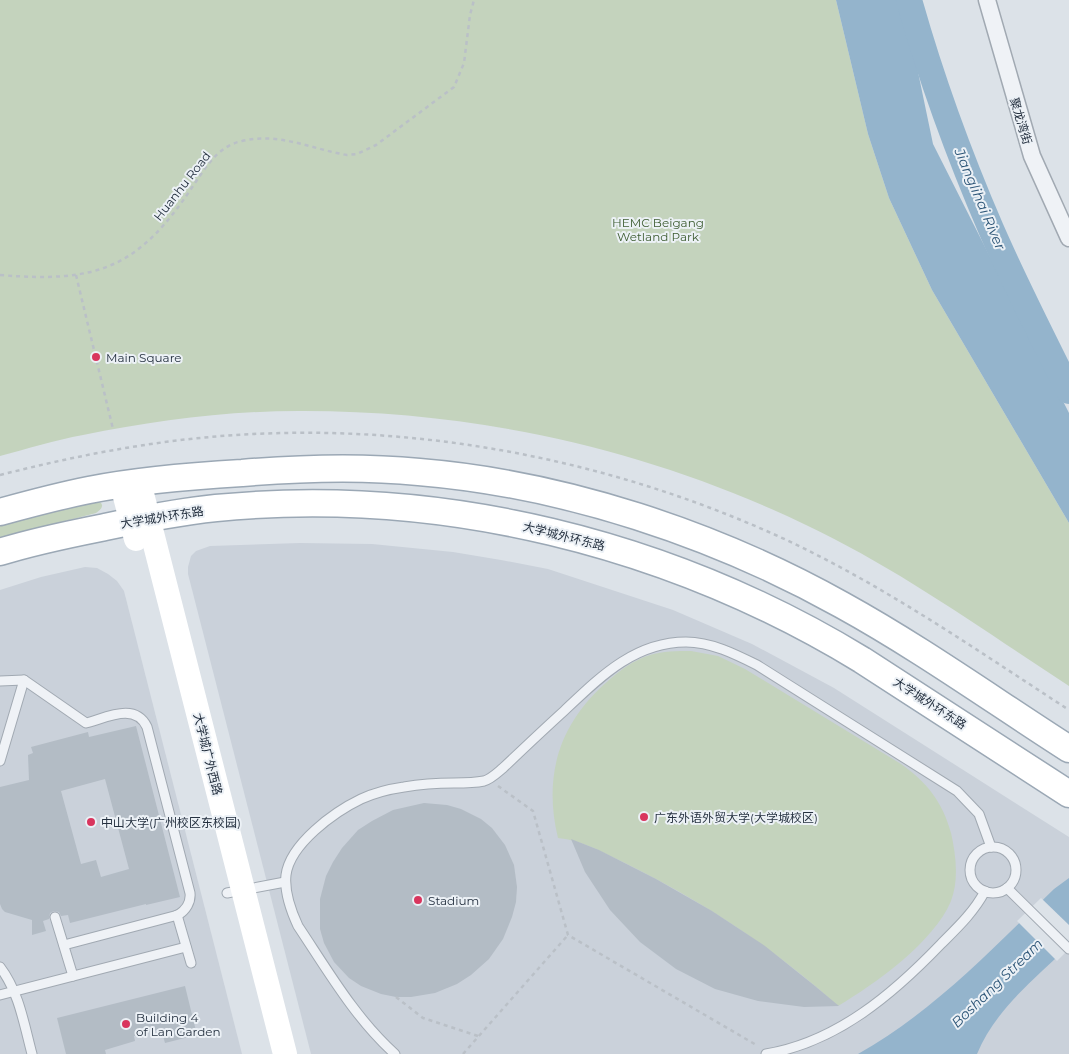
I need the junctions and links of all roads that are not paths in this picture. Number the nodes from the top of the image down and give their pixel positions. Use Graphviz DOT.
graph roads {
  1 [pos="987,0"];
  2 [pos="1069,238"];
  3 [pos="130,483"];
  4 [pos="0,512"];
  5 [pos="140,520"];
  6 [pos="0,552"];
  7 [pos="24,680"];
  8 [pos="0,681"];
  9 [pos="1069,749"];
  10 [pos="0,761"];
  11 [pos="1069,794"];
  12 [pos="991,848"];
  13 [pos="286,882"];
  14 [pos="1007,888"];
  15 [pos="235,891"];
  16 [pos="985,891"];
  17 [pos="177,915"];
  18 [pos="55,917"];
  19 [pos="64,945"];
  20 [pos="186,947"];
  21 [pos="1069,949"];
  22 [pos="191,963"];
  23 [pos="0,967"];
  24 [pos="73,976"];
  25 [pos="14,991"];
  26 [pos="0,995"];
  27 [pos="32,1054"];
  28 [pos="268,1054"];
  29 [pos="285,1054"];
  30 [pos="395,1054"];
  31 [pos="768,1054"];
  1 -- 2 [label="street, 聚龙湾街"];
  3 -- 4 [label="main road"];
  3 -- 5 [label="main road, 大学城广外西路"];
  3 -- 9 [label="main road"];
  5 -- 6 [label="main road, 大学城外环东路"];
  5 -- 11 [label="main road, 大学城外环东路"];
  5 -- 15 [label="main road, 大学城广外西路"];
  7 -- 8 [label="lane"];
  7 -- 10 [label="lane"];
  7 -- 17 [label="lane"];
  12 -- 13 [label="lane"];
  12 -- 14 [label="lane"];
  12 -- 16 [label="lane"];
  13 -- 15 [label="lane"];
  13 -- 30 [label="lane"];
  14 -- 16 [label="lane"];
  14 -- 21 [label="lane"];
  15 -- 28 [label="main road, 大学城广外西路"];
  15 -- 29 [label="main road, 大学城广外西路"];
  16 -- 31 [label="lane"];
  17 -- 19 [label="lane"];
  17 -- 20 [label="lane"];
  18 -- 19 [label="lane"];
  19 -- 24 [label="lane"];
  20 -- 22 [label="lane"];
  20 -- 24 [label="lane"];
  23 -- 25 [label="lane"];
  24 -- 25 [label="lane"];
  25 -- 26 [label="lane"];
  25 -- 27 [label="lane"];
}
